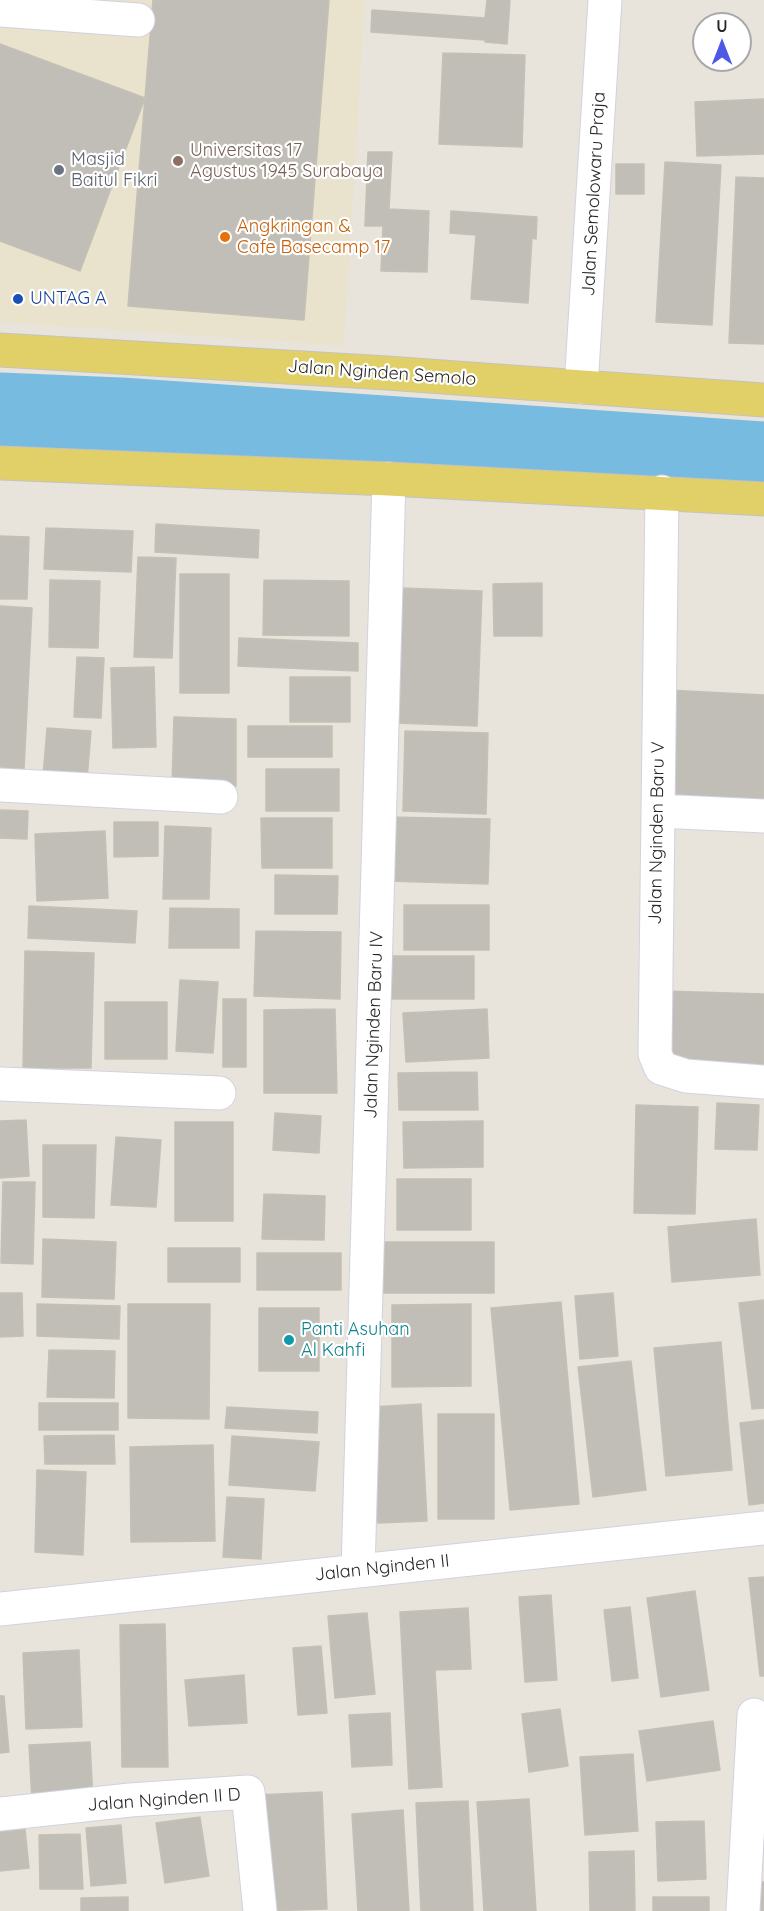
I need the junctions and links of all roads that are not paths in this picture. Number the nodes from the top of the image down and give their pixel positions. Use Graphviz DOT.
graph roads {
  1 [pos="605,0"];
  2 [pos="0,10"];
  3 [pos="138,20"];
  4 [pos="0,350"];
  5 [pos="581,387"];
  6 [pos="764,400"];
  7 [pos="0,463"];
  8 [pos="389,479"];
  9 [pos="662,492"];
  10 [pos="764,499"];
  11 [pos="0,786"];
  12 [pos="221,797"];
  13 [pos="658,811"];
  14 [pos="764,816"];
  15 [pos="764,1082"];
  16 [pos="0,1084"];
  17 [pos="219,1094"];
  18 [pos="764,1528"];
  19 [pos="358,1571"];
  20 [pos="0,1609"];
  21 [pos="754,1715"];
  22 [pos="0,1814"];
  23 [pos="260,1911"];
  24 [pos="743,1911"];
  1 -- 5 [label="street, Jalan Semolowaru Praja"];
  2 -- 3 [label="street"];
  4 -- 5 [label="main road, Jalan Nginden Semolo"];
  5 -- 6 [label="main road, Jalan Nginden Semolo"];
  7 -- 8 [label="main road"];
  8 -- 9 [label="main road"];
  8 -- 19 [label="street, Jalan Nginden Baru IV"];
  9 -- 10 [label="main road"];
  9 -- 13 [label="street, Jalan Nginden Baru V"];
  11 -- 12 [label="street"];
  13 -- 14 [label="street"];
  13 -- 15 [label="street, Jalan Nginden Baru V"];
  16 -- 17 [label="street"];
  18 -- 19 [label="street, Jalan Nginden II"];
  19 -- 20 [label="street, Jalan Nginden II"];
  21 -- 24 [label="street"];
  22 -- 23 [label="street, Jalan Nginden II D"];
}
